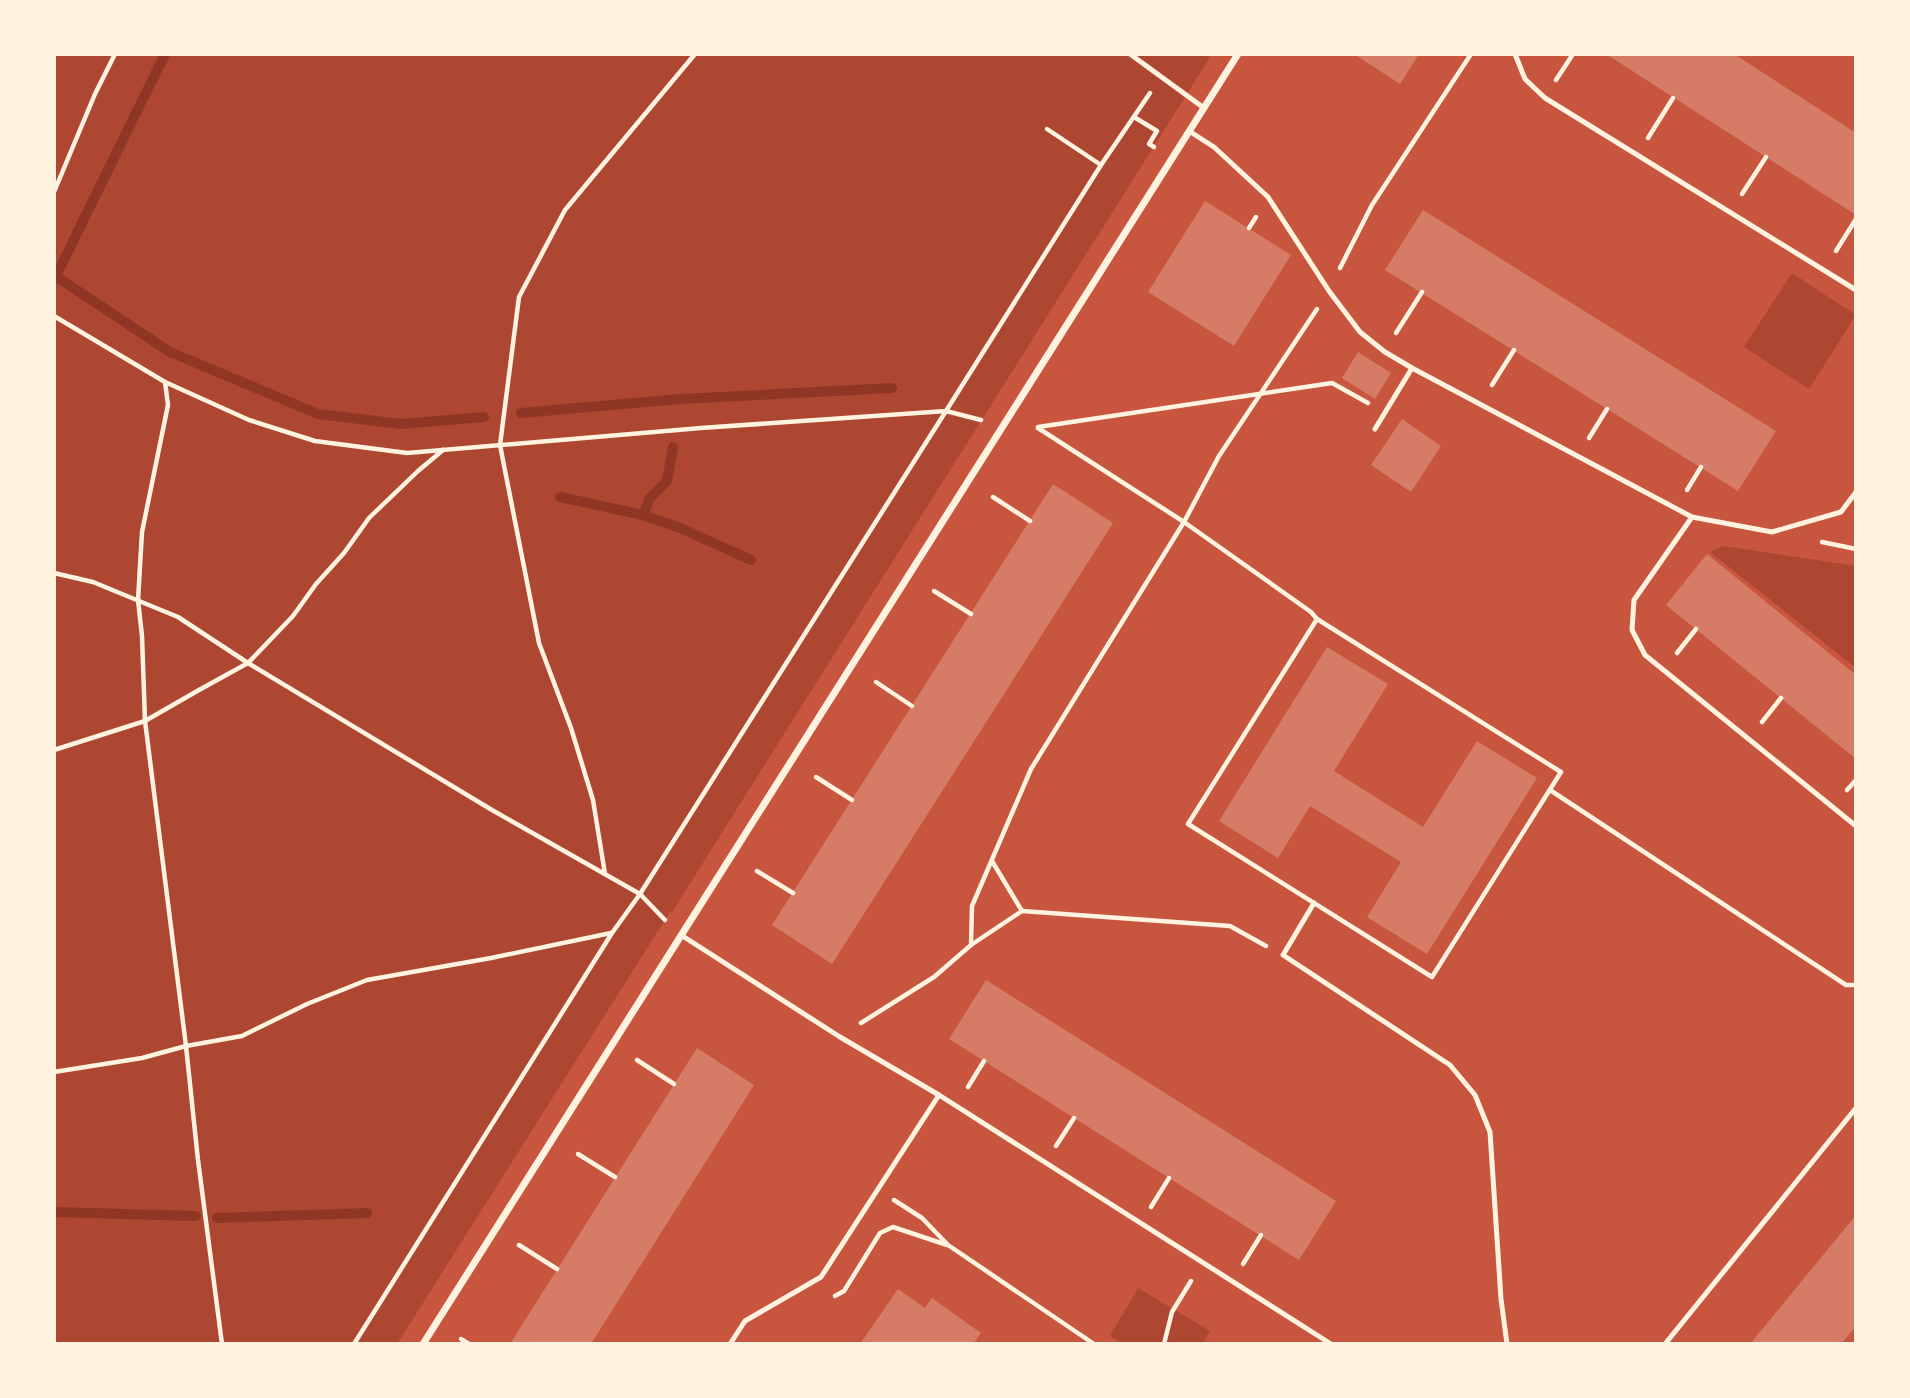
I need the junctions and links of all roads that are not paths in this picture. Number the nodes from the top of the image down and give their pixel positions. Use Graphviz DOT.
graph roads {
  1 [pos="1130,54"];
  2 [pos="1238,54"];
  3 [pos="1515,54"];
  4 [pos="1204,108"];
  5 [pos="1189,131"];
  6 [pos="1856,290"];
  7 [pos="1412,368"];
  8 [pos="1375,429"];
  9 [pos="1856,492"];
  10 [pos="1692,517"];
  11 [pos="1856,826"];
  12 [pos="1314,903"];
  13 [pos="681,935"];
  14 [pos="939,1095"];
  15 [pos="1856,1108"];
  16 [pos="422,1344"];
  17 [pos="730,1344"];
  18 [pos="1331,1344"];
  19 [pos="1507,1344"];
  20 [pos="1665,1344"];
  1 -- 4 [label="lane"];
  2 -- 4 [label="street"];
  3 -- 6 [label="lane"];
  4 -- 5 [label="street"];
  5 -- 7 [label="lane"];
  5 -- 13 [label="street"];
  7 -- 8 [label="lane"];
  7 -- 10 [label="lane"];
  9 -- 10 [label="lane"];
  10 -- 11 [label="lane"];
  12 -- 19 [label="lane"];
  13 -- 14 [label="lane"];
  13 -- 16 [label="street"];
  14 -- 17 [label="lane"];
  14 -- 18 [label="lane"];
  15 -- 20 [label="lane"];
}
